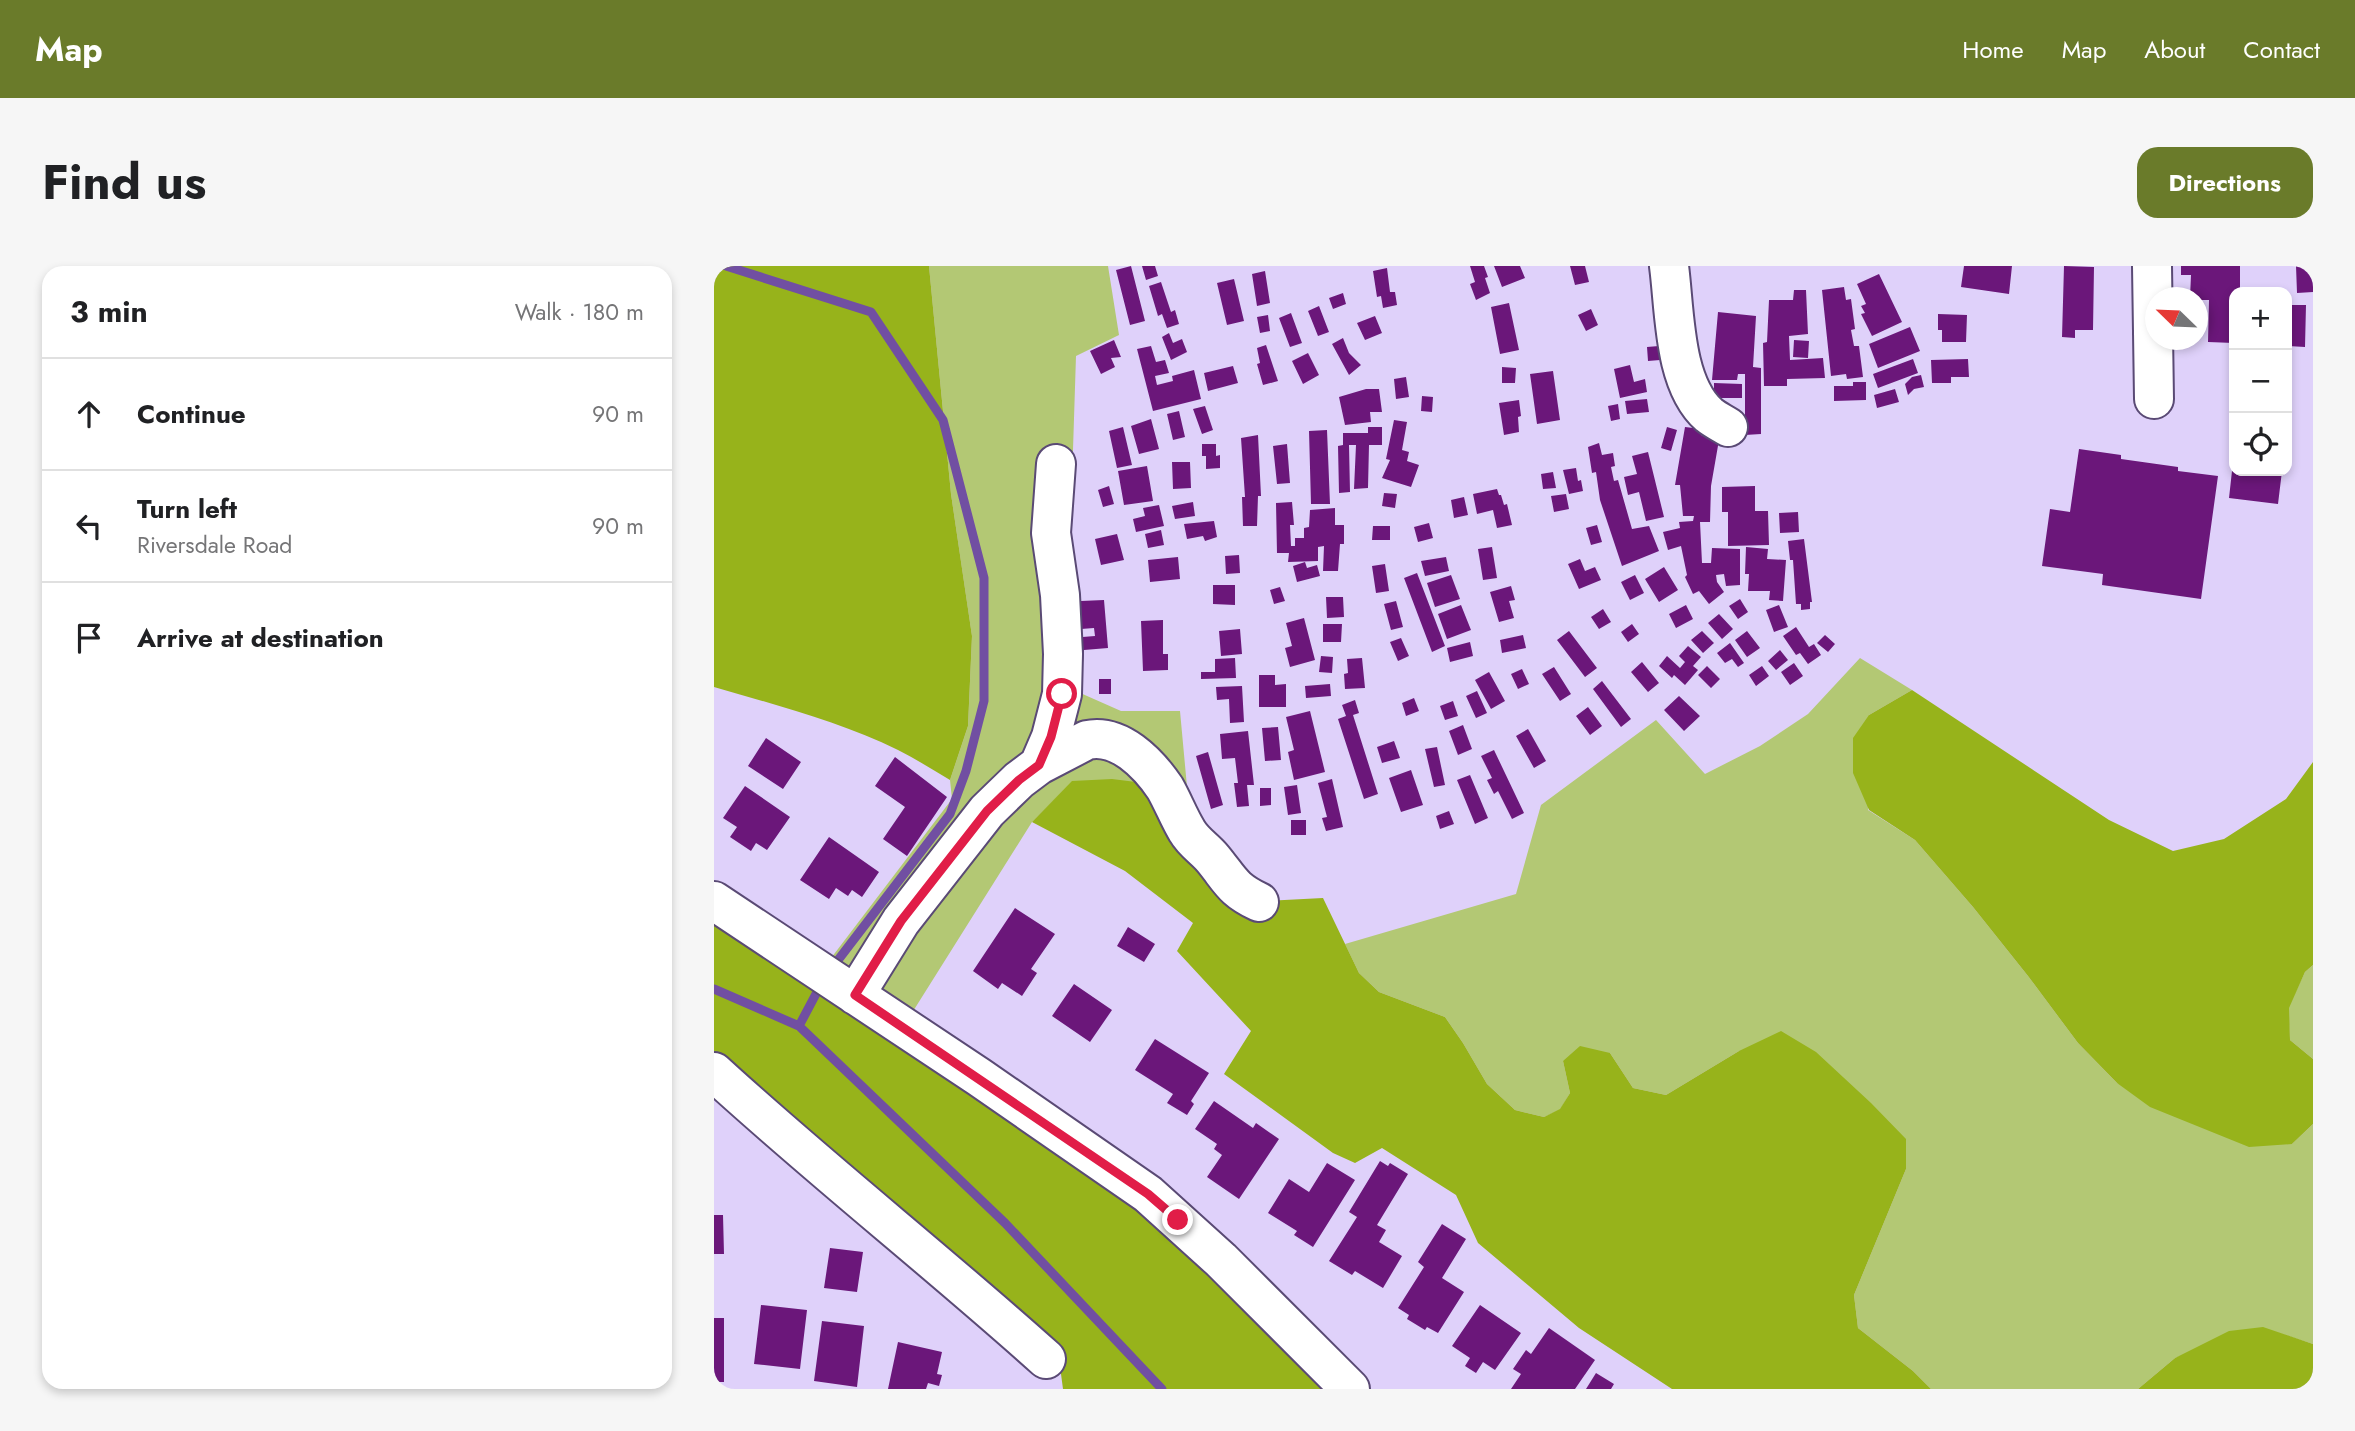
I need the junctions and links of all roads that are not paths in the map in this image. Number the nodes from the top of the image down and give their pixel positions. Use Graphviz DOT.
graph roads {
  1 [pos="1669,266"];
  2 [pos="2152,266"];
  3 [pos="2154,399"];
  4 [pos="1728,427"];
  5 [pos="1056,464"];
  6 [pos="1039,765"];
  7 [pos="714,901"];
  8 [pos="1259,902"];
  9 [pos="855,995"];
  10 [pos="714,1072"];
  11 [pos="1046,1359"];
  12 [pos="1350,1389"];
  1 -- 4 [label="street"];
  2 -- 3 [label="street"];
  5 -- 6 [label="street"];
  6 -- 8 [label="street"];
  6 -- 9 [label="street"];
  7 -- 9 [label="street"];
  9 -- 12 [label="street"];
  10 -- 11 [label="street"];
}
